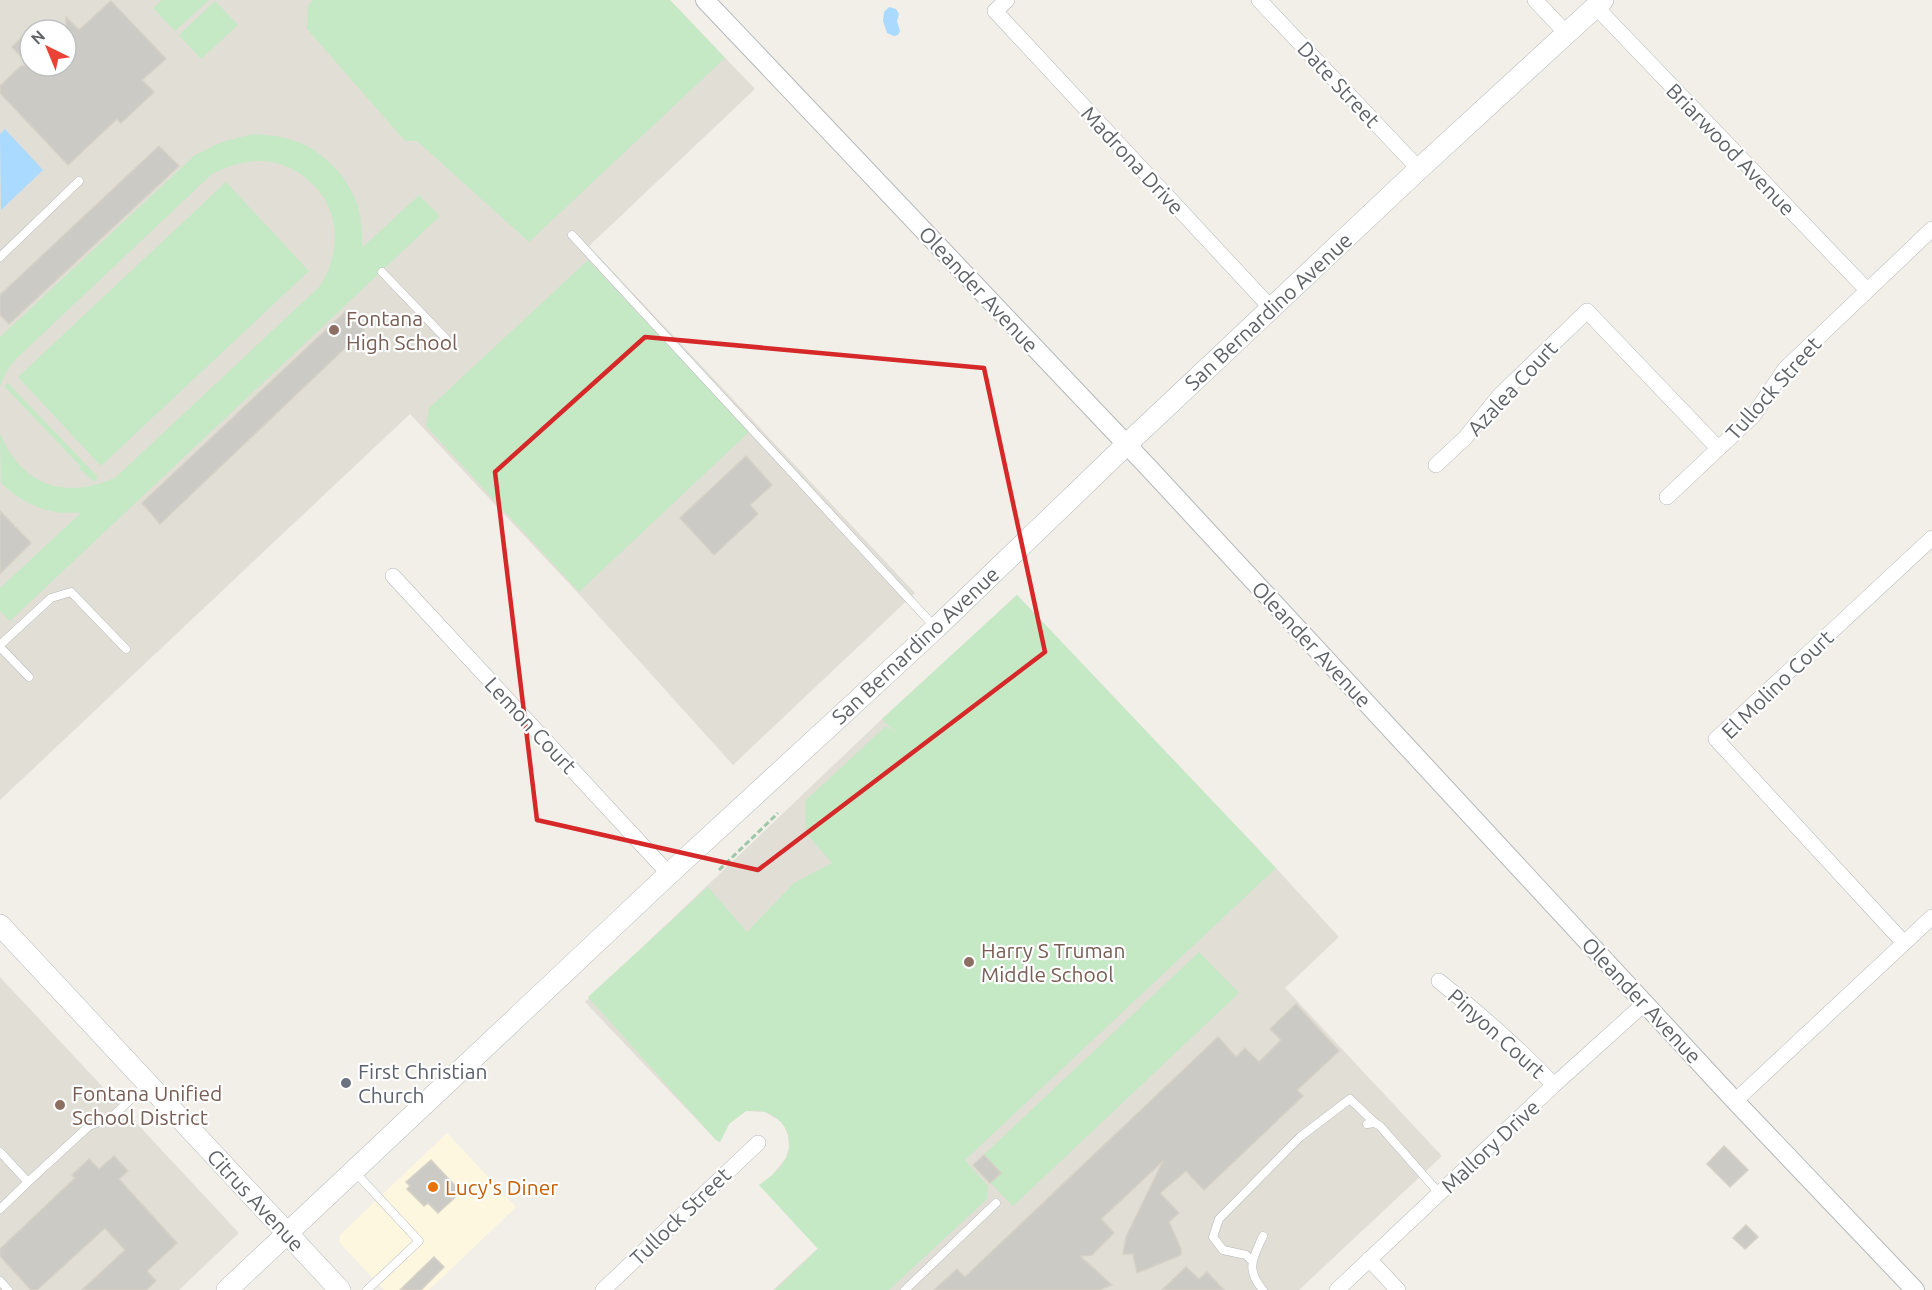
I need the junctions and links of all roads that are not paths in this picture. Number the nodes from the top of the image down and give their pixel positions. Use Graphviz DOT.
graph roads {
  1 [pos="706,0"];
  2 [pos="1259,0"];
  3 [pos="1535,0"];
  4 [pos="1599,4"];
  5 [pos="1001,5"];
  6 [pos="1566,34"];
  7 [pos="1419,169"];
  8 [pos="79,181"];
  9 [pos="1932,229"];
  10 [pos="572,235"];
  11 [pos="0,257"];
  12 [pos="382,272"];
  13 [pos="1867,290"];
  14 [pos="1271,308"];
  15 [pos="452,345"];
  16 [pos="1126,445"];
  17 [pos="1718,448"];
  18 [pos="1436,465"];
  19 [pos="1667,497"];
  20 [pos="1932,538"];
  21 [pos="393,576"];
  22 [pos="936,628"];
  23 [pos="0,646"];
  24 [pos="126,649"];
  25 [pos="29,677"];
  26 [pos="669,874"];
  27 [pos="1932,917"];
  28 [pos="0,925"];
  29 [pos="1904,943"];
  30 [pos="1439,981"];
  31 [pos="1645,1003"];
  32 [pos="147,1084"];
  33 [pos="1554,1085"];
  34 [pos="1735,1101"];
  35 [pos="758,1143"];
  36 [pos="0,1152"];
  37 [pos="354,1170"];
  38 [pos="28,1182"];
  39 [pos="1439,1193"];
  40 [pos="996,1203"];
  41 [pos="0,1209"];
  42 [pos="287,1233"];
  43 [pos="1263,1236"];
  44 [pos="1369,1259"];
  45 [pos="1251,1260"];
  46 [pos="0,1281"];
  47 [pos="8,1290"];
  48 [pos="227,1290"];
  49 [pos="340,1290"];
  50 [pos="367,1290"];
  51 [pos="603,1290"];
  52 [pos="905,1290"];
  53 [pos="1263,1290"];
  54 [pos="1336,1290"];
  55 [pos="1398,1290"];
  56 [pos="1915,1290"];
  1 -- 16 [label="street, Oleander Avenue"];
  2 -- 7 [label="street, Date Street"];
  3 -- 6 [label="street"];
  4 -- 6 [label="main road, San Bernardino Avenue"];
  4 -- 13 [label="street, Briarwood Avenue"];
  5 -- 14 [label="street, Madrona Drive"];
  6 -- 7 [label="main road, San Bernardino Avenue"];
  7 -- 14 [label="main road, San Bernardino Avenue"];
  8 -- 11 [label="lane"];
  9 -- 13 [label="street, Tullock Street"];
  10 -- 22 [label="lane"];
  12 -- 15 [label="lane"];
  13 -- 17 [label="street, Tullock Street"];
  14 -- 16 [label="main road, San Bernardino Avenue"];
  16 -- 22 [label="main road, San Bernardino Avenue"];
  16 -- 31 [label="street, Oleander Avenue"];
  17 -- 18 [label="street, Azalea Court"];
  17 -- 19 [label="street, Tullock Street"];
  20 -- 29 [label="street, El Molino Court"];
  21 -- 26 [label="street, Lemon Court"];
  22 -- 26 [label="main road, San Bernardino Avenue"];
  23 -- 24 [label="lane"];
  23 -- 25 [label="lane"];
  26 -- 37 [label="main road, San Bernardino Avenue"];
  27 -- 29 [label="street"];
  28 -- 32 [label="main road, Citrus Avenue"];
  29 -- 34 [label="street"];
  30 -- 33 [label="street, Pinyon Court"];
  31 -- 33 [label="street, Mallory Drive"];
  31 -- 34 [label="street, Oleander Avenue"];
  32 -- 38 [label="lane"];
  32 -- 42 [label="main road, Citrus Avenue"];
  33 -- 39 [label="street, Mallory Drive"];
  34 -- 56 [label="street, Oleander Avenue"];
  35 -- 51 [label="street, Tullock Street"];
  36 -- 38 [label="lane"];
  37 -- 42 [label="main road, San Bernardino Avenue"];
  37 -- 50 [label="lane"];
  38 -- 41 [label="lane"];
  39 -- 44 [label="street, Mallory Drive"];
  39 -- 45 [label="lane"];
  40 -- 52 [label="lane"];
  42 -- 48 [label="main road, San Bernardino Avenue"];
  42 -- 49 [label="main road, Citrus Avenue"];
  43 -- 45 [label="lane"];
  44 -- 54 [label="street, Mallory Drive"];
  44 -- 55 [label="street"];
  45 -- 53 [label="lane"];
  46 -- 47 [label="lane"];
}
